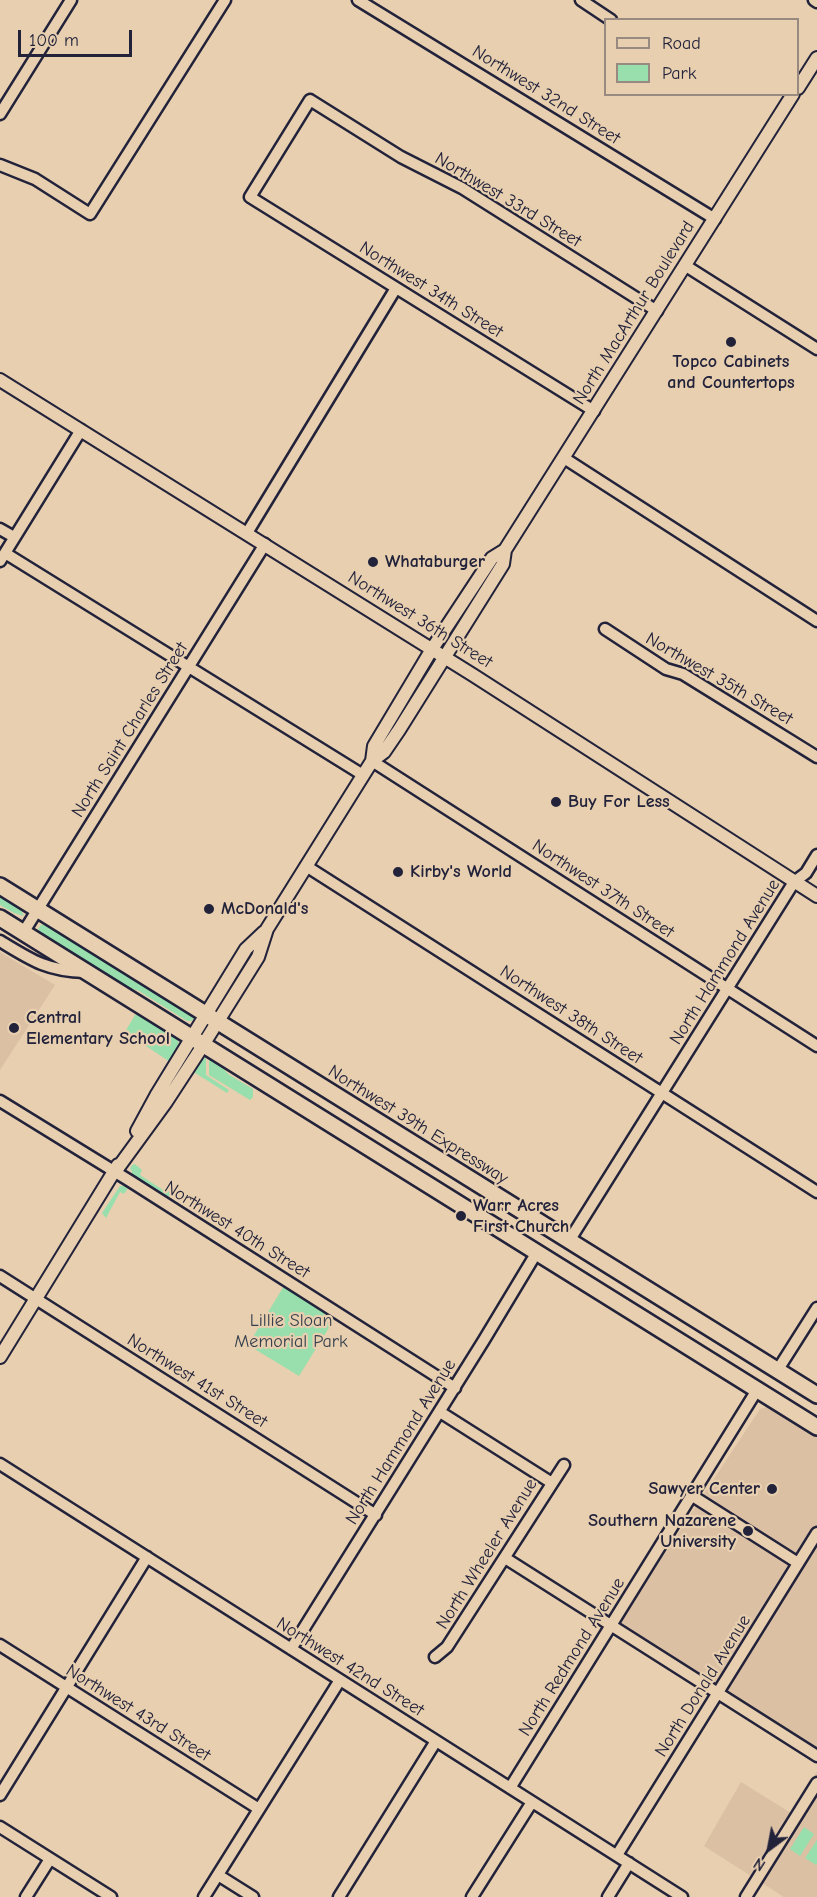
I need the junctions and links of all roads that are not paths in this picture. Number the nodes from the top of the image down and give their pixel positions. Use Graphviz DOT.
graph roads {
  1 [pos="71,0"];
  2 [pos="225,0"];
  3 [pos="358,0"];
  4 [pos="581,0"];
  5 [pos="608,18"];
  6 [pos="817,58"];
  7 [pos="813,74"];
  8 [pos="799,87"];
  9 [pos="792,96"];
  10 [pos="0,114"];
  11 [pos="0,165"];
  12 [pos="250,197"];
  13 [pos="715,219"];
  14 [pos="686,266"];
  15 [pos="396,288"];
  16 [pos="657,311"];
  17 [pos="817,350"];
  18 [pos="0,380"];
  19 [pos="594,411"];
  20 [pos="81,430"];
  21 [pos="564,458"];
  22 [pos="0,529"];
  23 [pos="247,533"];
  24 [pos="14,537"];
  25 [pos="265,544"];
  26 [pos="505,550"];
  27 [pos="2,557"];
  28 [pos="817,621"];
  29 [pos="605,629"];
  30 [pos="432,649"];
  31 [pos="446,658"];
  32 [pos="190,667"];
  33 [pos="817,757"];
  34 [pos="372,761"];
  35 [pos="363,775"];
  36 [pos="817,855"];
  37 [pos="306,866"];
  38 [pos="794,882"];
  39 [pos="0,886"];
  40 [pos="817,896"];
  41 [pos="38,911"];
  42 [pos="0,918"];
  43 [pos="23,933"];
  44 [pos="0,941"];
  45 [pos="87,973"];
  46 [pos="728,988"];
  47 [pos="211,1018"];
  48 [pos="197,1041"];
  49 [pos="817,1046"];
  50 [pos="662,1093"];
  51 [pos="0,1101"];
  52 [pos="115,1172"];
  53 [pos="817,1192"];
  54 [pos="551,1230"];
  55 [pos="568,1241"];
  56 [pos="537,1252"];
  57 [pos="554,1263"];
  58 [pos="0,1276"];
  59 [pos="37,1299"];
  60 [pos="666,1302"];
  61 [pos="817,1308"];
  62 [pos="652,1323"];
  63 [pos="0,1357"];
  64 [pos="777,1371"];
  65 [pos="455,1388"];
  66 [pos="757,1390"];
  67 [pos="817,1395"];
  68 [pos="440,1412"];
  69 [pos="817,1427"];
  70 [pos="0,1464"];
  71 [pos="564,1465"];
  72 [pos="552,1483"];
  73 [pos="692,1495"];
  74 [pos="376,1515"];
  75 [pos="817,1533"];
  76 [pos="147,1557"];
  77 [pos="505,1558"];
  78 [pos="798,1563"];
  79 [pos="611,1626"];
  80 [pos="0,1645"];
  81 [pos="291,1649"];
  82 [pos="435,1657"];
  83 [pos="340,1680"];
  84 [pos="66,1687"];
  85 [pos="718,1694"];
  86 [pos="436,1741"];
  87 [pos="817,1756"];
  88 [pos="817,1783"];
  89 [pos="510,1788"];
  90 [pos="0,1795"];
  91 [pos="532,1802"];
  92 [pos="259,1809"];
  93 [pos="0,1827"];
  94 [pos="617,1855"];
  95 [pos="50,1859"];
  96 [pos="629,1863"];
  97 [pos="218,1875"];
  98 [pos="26,1897"];
  99 [pos="111,1897"];
  100 [pos="204,1897"];
  101 [pos="253,1897"];
  102 [pos="339,1897"];
  103 [pos="472,1897"];
  104 [pos="608,1897"];
  105 [pos="682,1897"];
  106 [pos="746,1897"];
  1 -- 10 [label="street"];
  2 -- 11 [label="street"];
  3 -- 13 [label="street, Northwest 32nd Street"];
  4 -- 5 [label="street"];
  6 -- 7 [label="main road"];
  7 -- 8 [label="main road"];
  9 -- 13 [label="main road, North MacArthur Boulevard"];
  12 -- 15 [label="street, Northwest 34th Street"];
  12 -- 16 [label="street, Northwest 33rd Street"];
  13 -- 14 [label="main road, North MacArthur Boulevard"];
  14 -- 16 [label="main road, North MacArthur Boulevard"];
  14 -- 17 [label="street"];
  15 -- 19 [label="street, Northwest 34th Street"];
  15 -- 23 [label="street"];
  16 -- 19 [label="main road, North MacArthur Boulevard"];
  18 -- 20 [label="main road, Northwest 36th Street"];
  19 -- 21 [label="main road, North MacArthur Boulevard"];
  20 -- 23 [label="main road, Northwest 36th Street"];
  20 -- 24 [label="street"];
  21 -- 26 [label="main road, North MacArthur Boulevard"];
  21 -- 28 [label="street"];
  22 -- 24 [label="street"];
  23 -- 25 [label="main road, Northwest 36th Street"];
  24 -- 27 [label="street"];
  25 -- 30 [label="main road, Northwest 36th Street"];
  25 -- 32 [label="street, North Saint Charles Street"];
  26 -- 30 [label="main road, North MacArthur Boulevard"];
  26 -- 31 [label="main road, North MacArthur Boulevard"];
  27 -- 32 [label="street"];
  29 -- 33 [label="street, Northwest 35th Street"];
  30 -- 31 [label="main road, Northwest 36th Street"];
  30 -- 34 [label="main road, North MacArthur Boulevard"];
  31 -- 34 [label="main road, North MacArthur Boulevard"];
  31 -- 38 [label="main road, Northwest 36th Street"];
  32 -- 35 [label="street"];
  32 -- 41 [label="street, North Saint Charles Street"];
  34 -- 35 [label="main road, North MacArthur Boulevard"];
  34 -- 46 [label="street, Northwest 37th Street"];
  35 -- 37 [label="main road, North MacArthur Boulevard"];
  36 -- 38 [label="street, North Hammond Avenue"];
  37 -- 47 [label="main road, North MacArthur Boulevard"];
  37 -- 50 [label="street, Northwest 38th Street"];
  38 -- 40 [label="main road, Northwest 36th Street"];
  38 -- 46 [label="street, North Hammond Avenue"];
  39 -- 41 [label="highway, Northwest 39th Expressway"];
  41 -- 43 [label="street, North Saint Charles Street"];
  41 -- 47 [label="highway, Northwest 39th Expressway"];
  42 -- 43 [label="highway"];
  43 -- 45 [label="highway"];
  44 -- 45 [label="street"];
  45 -- 48 [label="highway"];
  46 -- 49 [label="street, Northwest 37th Street"];
  46 -- 50 [label="street, North Hammond Avenue"];
  47 -- 48 [label="main road, North MacArthur Boulevard"];
  47 -- 54 [label="highway, Northwest 39th Expressway"];
  48 -- 52 [label="main road, North MacArthur Boulevard"];
  48 -- 56 [label="highway"];
  50 -- 53 [label="street, Northwest 38th Street"];
  50 -- 55 [label="street, North Hammond Avenue"];
  51 -- 52 [label="street, Northwest 40th Street"];
  52 -- 59 [label="main road, North MacArthur Boulevard"];
  52 -- 65 [label="street, Northwest 40th Street"];
  54 -- 55 [label="highway, Northwest 39th Expressway"];
  54 -- 56 [label="highway"];
  55 -- 57 [label="highway"];
  55 -- 60 [label="highway, Northwest 39th Expressway"];
  56 -- 57 [label="highway"];
  56 -- 65 [label="street, North Hammond Avenue"];
  57 -- 62 [label="highway"];
  58 -- 59 [label="street, Northwest 41st Street"];
  59 -- 63 [label="main road, North MacArthur Boulevard"];
  59 -- 74 [label="street, Northwest 41st Street"];
  60 -- 62 [label="highway"];
  60 -- 64 [label="highway, Northwest 39th Expressway"];
  61 -- 64 [label="street"];
  62 -- 66 [label="highway"];
  64 -- 66 [label="highway"];
  64 -- 67 [label="highway, Northwest 39th Expressway"];
  65 -- 68 [label="street, North Hammond Avenue"];
  66 -- 69 [label="highway"];
  66 -- 73 [label="street, North Redmond Avenue"];
  68 -- 72 [label="street"];
  68 -- 74 [label="street, North Hammond Avenue"];
  70 -- 76 [label="street, Northwest 42nd Street"];
  71 -- 72 [label="street, North Wheeler Avenue"];
  72 -- 77 [label="street, North Wheeler Avenue"];
  73 -- 78 [label="street"];
  73 -- 79 [label="street, North Redmond Avenue"];
  74 -- 81 [label="street, North Hammond Avenue"];
  75 -- 78 [label="street, North Donald Avenue"];
  76 -- 81 [label="street, Northwest 42nd Street"];
  76 -- 84 [label="street"];
  77 -- 79 [label="street"];
  77 -- 82 [label="street, North Wheeler Avenue"];
  78 -- 85 [label="street, North Donald Avenue"];
  79 -- 85 [label="street"];
  79 -- 89 [label="street, North Redmond Avenue"];
  80 -- 84 [label="street, Northwest 43rd Street"];
  81 -- 83 [label="street, Northwest 42nd Street"];
  83 -- 86 [label="street, Northwest 42nd Street"];
  83 -- 92 [label="street"];
  84 -- 90 [label="street"];
  84 -- 92 [label="street, Northwest 43rd Street"];
  85 -- 87 [label="street"];
  85 -- 94 [label="street, North Donald Avenue"];
  86 -- 89 [label="street, Northwest 42nd Street"];
  86 -- 102 [label="street"];
  88 -- 106 [label="street"];
  89 -- 91 [label="street, Northwest 42nd Street"];
  91 -- 94 [label="street, Northwest 42nd Street"];
  91 -- 103 [label="street"];
  92 -- 97 [label="street"];
  93 -- 95 [label="street"];
  94 -- 96 [label="street, Northwest 42nd Street"];
  95 -- 98 [label="street"];
  95 -- 99 [label="street"];
  96 -- 104 [label="street"];
  96 -- 105 [label="street, Northwest 42nd Street"];
  97 -- 100 [label="street"];
  97 -- 101 [label="street"];
}
